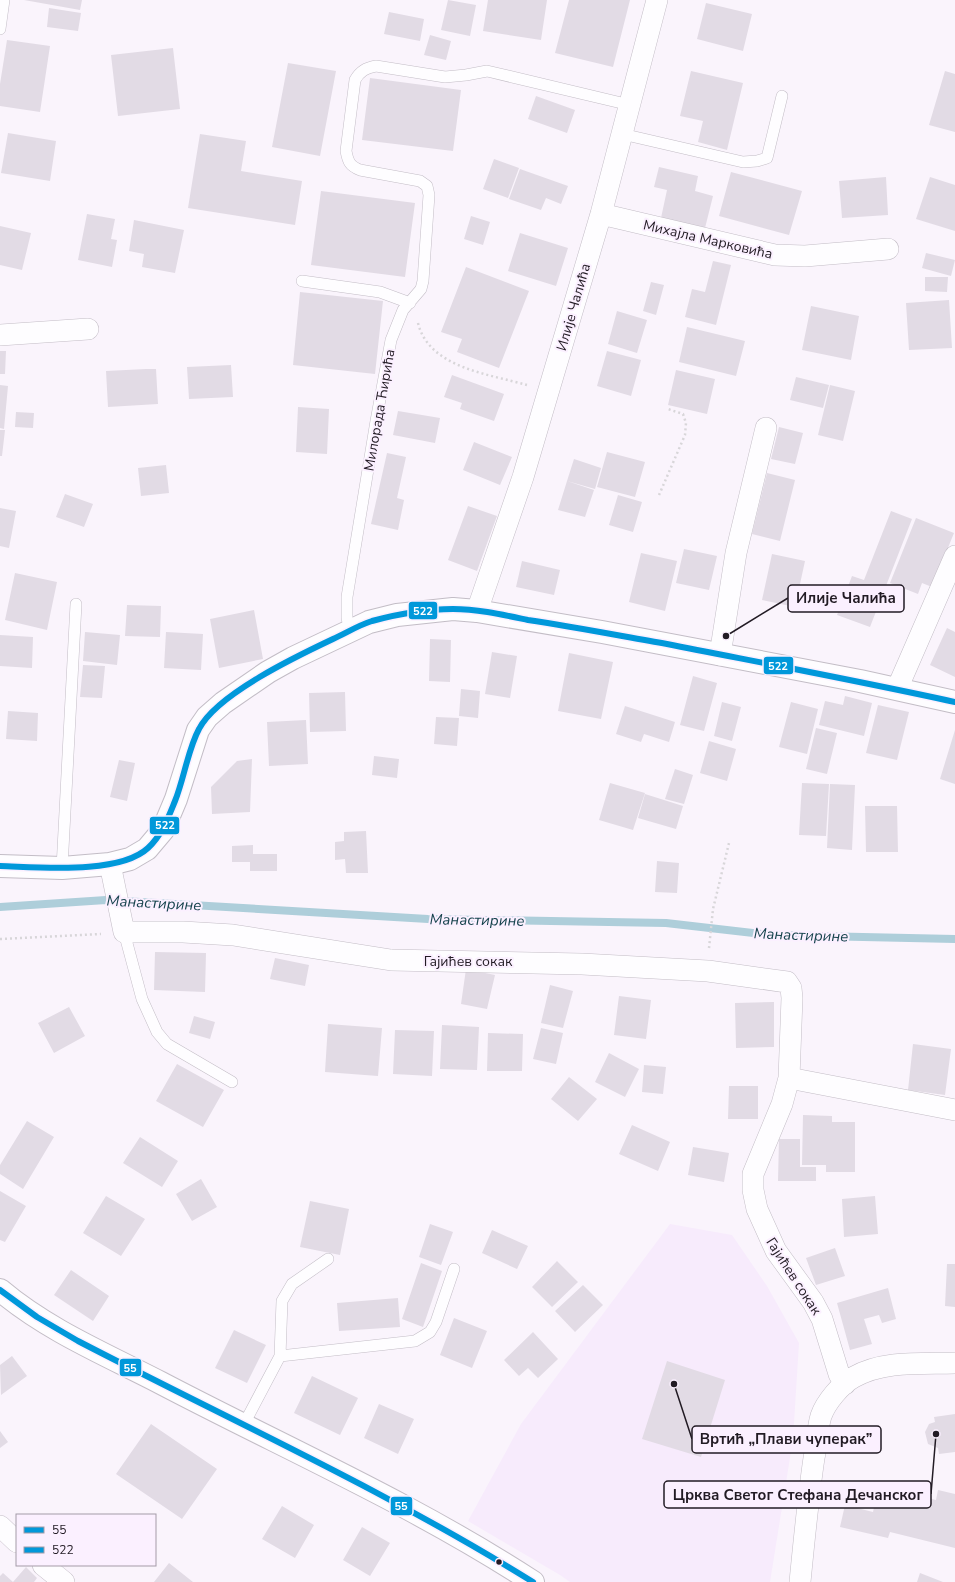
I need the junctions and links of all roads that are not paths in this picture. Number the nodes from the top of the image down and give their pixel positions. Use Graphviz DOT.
graph roads {
  1 [pos="4,0"];
  2 [pos="657,0"];
  3 [pos="0,29"];
  4 [pos="782,96"];
  5 [pos="630,105"];
  6 [pos="622,134"];
  7 [pos="600,214"];
  8 [pos="888,248"];
  9 [pos="302,281"];
  10 [pos="410,303"];
  11 [pos="88,329"];
  12 [pos="0,335"];
  13 [pos="766,428"];
  14 [pos="955,556"];
  15 [pos="76,604"];
  16 [pos="477,611"];
  17 [pos="350,631"];
  18 [pos="720,655"];
  19 [pos="897,689"];
  20 [pos="955,702"];
  21 [pos="0,866"];
  22 [pos="62,868"];
  23 [pos="111,874"];
  24 [pos="124,932"];
  25 [pos="789,1078"];
  26 [pos="232,1082"];
  27 [pos="955,1110"];
  28 [pos="328,1259"];
  29 [pos="454,1269"];
  30 [pos="0,1292"];
  31 [pos="280,1356"];
  32 [pos="955,1363"];
  33 [pos="845,1384"];
  34 [pos="243,1426"];
  35 [pos="0,1526"];
  36 [pos="16,1541"];
  37 [pos="44,1566"];
  38 [pos="64,1582"];
  39 [pos="533,1582"];
  40 [pos="800,1582"];
  1 -- 3 [label="lane"];
  2 -- 5 [label="street, Илије Чалића"];
  4 -- 6 [label="lane"];
  5 -- 6 [label="street, Илије Чалића"];
  5 -- 10 [label="lane, Милорада Ћирића"];
  6 -- 7 [label="street, Илије Чалића"];
  7 -- 8 [label="street, Михајла Марковића"];
  7 -- 16 [label="street, Илије Чалића"];
  9 -- 10 [label="lane"];
  10 -- 17 [label="lane, Милорада Ћирића"];
  11 -- 12 [label="street"];
  13 -- 18 [label="street"];
  14 -- 19 [label="street"];
  15 -- 22 [label="lane"];
  16 -- 17 [label="street"];
  16 -- 18 [label="street"];
  17 -- 23 [label="street"];
  18 -- 19 [label="street"];
  19 -- 20 [label="street"];
  21 -- 22 [label="street"];
  22 -- 23 [label="street"];
  23 -- 24 [label="street"];
  24 -- 25 [label="street, Гајићев сокак"];
  24 -- 26 [label="lane"];
  25 -- 27 [label="street"];
  25 -- 33 [label="street, Гајићев сокак"];
  28 -- 31 [label="lane"];
  29 -- 31 [label="lane"];
  30 -- 34 [label="street"];
  31 -- 34 [label="lane"];
  32 -- 33 [label="street"];
  33 -- 40 [label="street"];
  34 -- 39 [label="street"];
  35 -- 36 [label="street"];
  37 -- 38 [label="street"];
}
